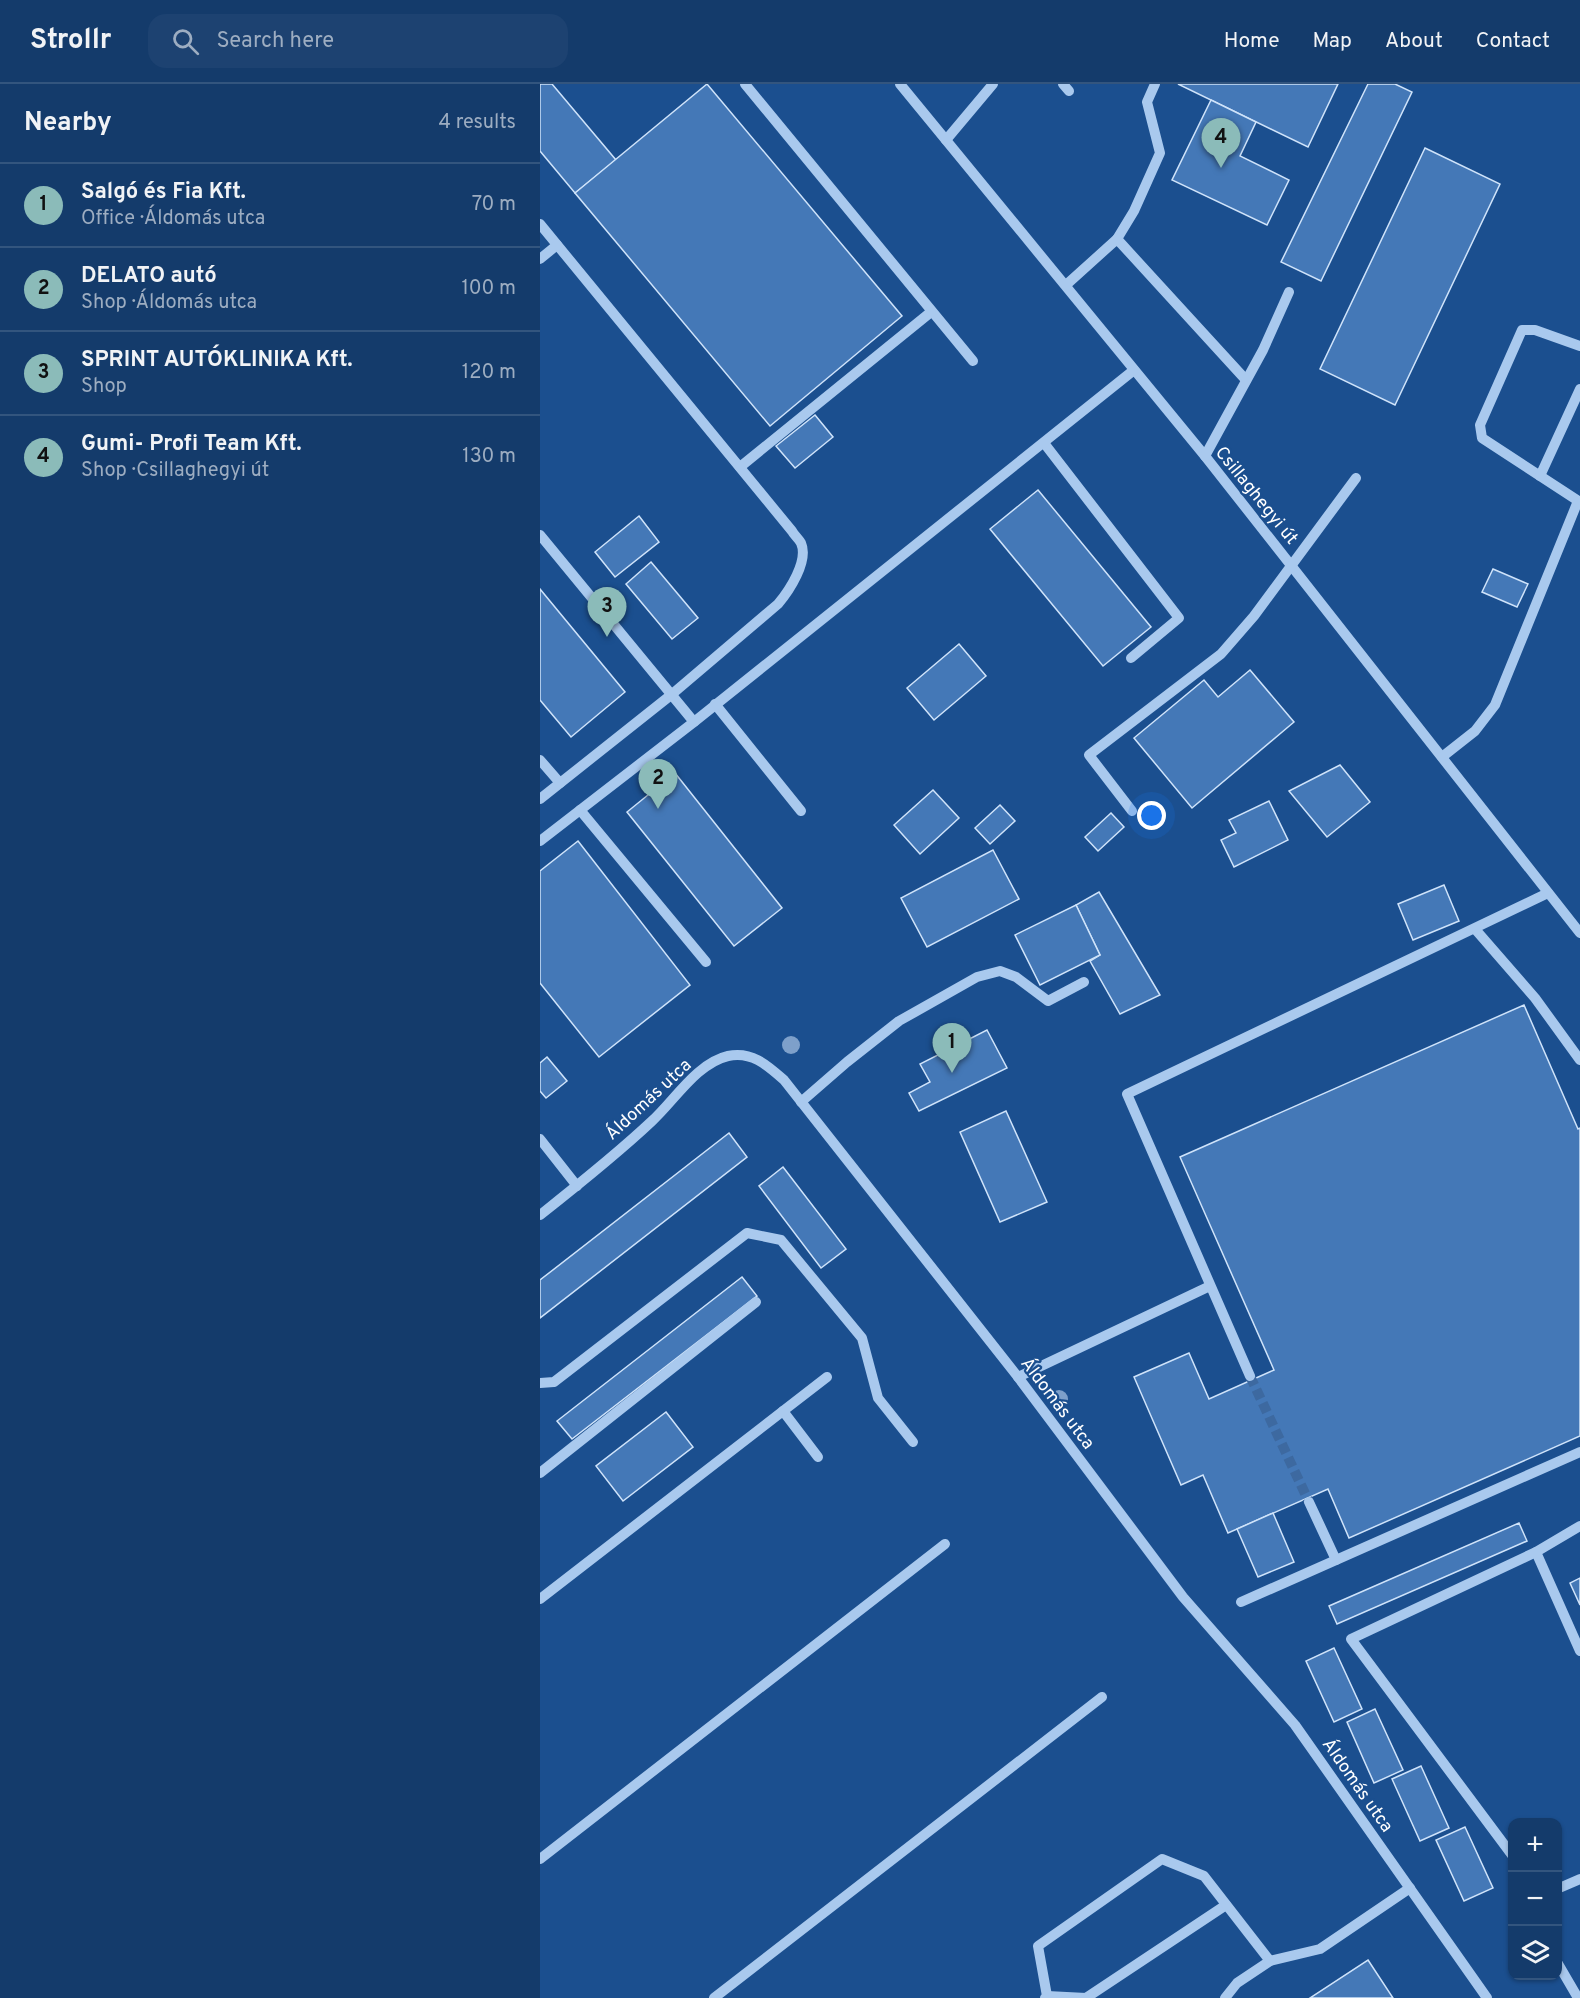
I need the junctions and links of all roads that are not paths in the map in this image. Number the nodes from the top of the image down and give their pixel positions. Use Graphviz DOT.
graph roads {
  1 [pos="744,84"];
  2 [pos="900,84"];
  3 [pos="993,84"];
  4 [pos="1155,84"];
  5 [pos="946,140"];
  6 [pos="540,224"];
  7 [pos="1117,239"];
  8 [pos="557,244"];
  9 [pos="540,259"];
  10 [pos="1066,285"];
  11 [pos="1289,292"];
  12 [pos="931,312"];
  13 [pos="1580,346"];
  14 [pos="973,361"];
  15 [pos="1134,370"];
  16 [pos="1246,380"];
  17 [pos="1580,389"];
  18 [pos="1044,443"];
  19 [pos="1205,456"];
  20 [pos="740,467"];
  21 [pos="1540,476"];
  22 [pos="1356,478"];
  23 [pos="1579,502"];
  24 [pos="540,535"];
  25 [pos="1291,564"];
  26 [pos="1131,658"];
  27 [pos="671,695"];
  28 [pos="715,704"];
  29 [pos="694,722"];
  30 [pos="1442,757"];
  31 [pos="540,760"];
  32 [pos="560,783"];
  33 [pos="540,799"];
  34 [pos="580,810"];
  35 [pos="1132,811"];
  36 [pos="801,812"];
  37 [pos="540,841"];
  38 [pos="1548,893"];
  39 [pos="1475,929"];
  40 [pos="1580,933"];
  41 [pos="706,962"];
  42 [pos="1084,982"];
  43 [pos="1580,1060"];
  44 [pos="801,1102"];
  45 [pos="540,1139"];
  46 [pos="577,1186"];
  47 [pos="540,1215"];
  48 [pos="1210,1286"];
  49 [pos="756,1302"];
  50 [pos="1250,1376"];
  51 [pos="827,1377"];
  52 [pos="1018,1377"];
  53 [pos="540,1383"];
  54 [pos="783,1411"];
  55 [pos="913,1442"];
  56 [pos="1580,1452"];
  57 [pos="818,1457"];
  58 [pos="540,1473"];
  59 [pos="1310,1502"];
  60 [pos="1580,1527"];
  61 [pos="945,1544"];
  62 [pos="1536,1552"];
  63 [pos="1336,1560"];
  64 [pos="540,1599"];
  65 [pos="1241,1602"];
  66 [pos="1580,1652"];
  67 [pos="1102,1697"];
  68 [pos="1508,1851"];
  69 [pos="540,1859"];
  70 [pos="1580,1879"];
  71 [pos="1562,1887"];
  72 [pos="1410,1888"];
  73 [pos="1226,1905"];
  74 [pos="1270,1961"];
  75 [pos="1562,1971"];
  76 [pos="1046,1997"];
  77 [pos="714,1998"];
  78 [pos="1225,1998"];
  79 [pos="1487,1998"];
  80 [pos="1578,1998"];
  1 -- 12 [label="street"];
  2 -- 5 [label="street, Csillaghegyi út"];
  3 -- 5 [label="street"];
  4 -- 7 [label="street"];
  5 -- 10 [label="street, Csillaghegyi út"];
  6 -- 8 [label="street"];
  7 -- 10 [label="street"];
  7 -- 16 [label="street"];
  8 -- 9 [label="street"];
  8 -- 20 [label="street"];
  10 -- 15 [label="street, Csillaghegyi út"];
  11 -- 16 [label="street"];
  12 -- 14 [label="street"];
  12 -- 20 [label="street"];
  13 -- 21 [label="street"];
  15 -- 18 [label="street"];
  15 -- 19 [label="street, Csillaghegyi út"];
  16 -- 19 [label="street"];
  17 -- 21 [label="street"];
  18 -- 26 [label="street"];
  18 -- 28 [label="street"];
  19 -- 25 [label="street, Csillaghegyi út"];
  20 -- 27 [label="street"];
  21 -- 23 [label="street"];
  22 -- 25 [label="street"];
  23 -- 30 [label="street"];
  24 -- 27 [label="street"];
  25 -- 30 [label="street, Csillaghegyi út"];
  25 -- 35 [label="street"];
  27 -- 29 [label="street"];
  27 -- 32 [label="street"];
  28 -- 29 [label="street"];
  28 -- 36 [label="street"];
  29 -- 34 [label="street"];
  30 -- 38 [label="street, Csillaghegyi út"];
  31 -- 32 [label="street"];
  32 -- 33 [label="street"];
  34 -- 37 [label="street"];
  34 -- 41 [label="street"];
  38 -- 39 [label="street"];
  38 -- 40 [label="street, Csillaghegyi út"];
  39 -- 43 [label="street"];
  39 -- 48 [label="street"];
  42 -- 44 [label="street"];
  44 -- 46 [label="street, Áldomás utca"];
  44 -- 52 [label="street, Áldomás utca"];
  45 -- 46 [label="street"];
  46 -- 47 [label="street, Áldomás utca"];
  48 -- 50 [label="street"];
  48 -- 52 [label="street"];
  49 -- 58 [label="street"];
  51 -- 54 [label="street"];
  52 -- 72 [label="street, Áldomás utca"];
  53 -- 55 [label="street"];
  54 -- 57 [label="street"];
  54 -- 64 [label="street"];
  56 -- 63 [label="street"];
  59 -- 63 [label="street"];
  60 -- 62 [label="street"];
  61 -- 69 [label="street"];
  62 -- 66 [label="street"];
  62 -- 68 [label="street"];
  63 -- 65 [label="street"];
  67 -- 77 [label="street"];
  70 -- 71 [label="street"];
  72 -- 74 [label="street"];
  72 -- 79 [label="street, Áldomás utca"];
  73 -- 74 [label="street"];
  73 -- 76 [label="street"];
  73 -- 76 [label="street"];
  74 -- 78 [label="street"];
  75 -- 80 [label="street"];
}
